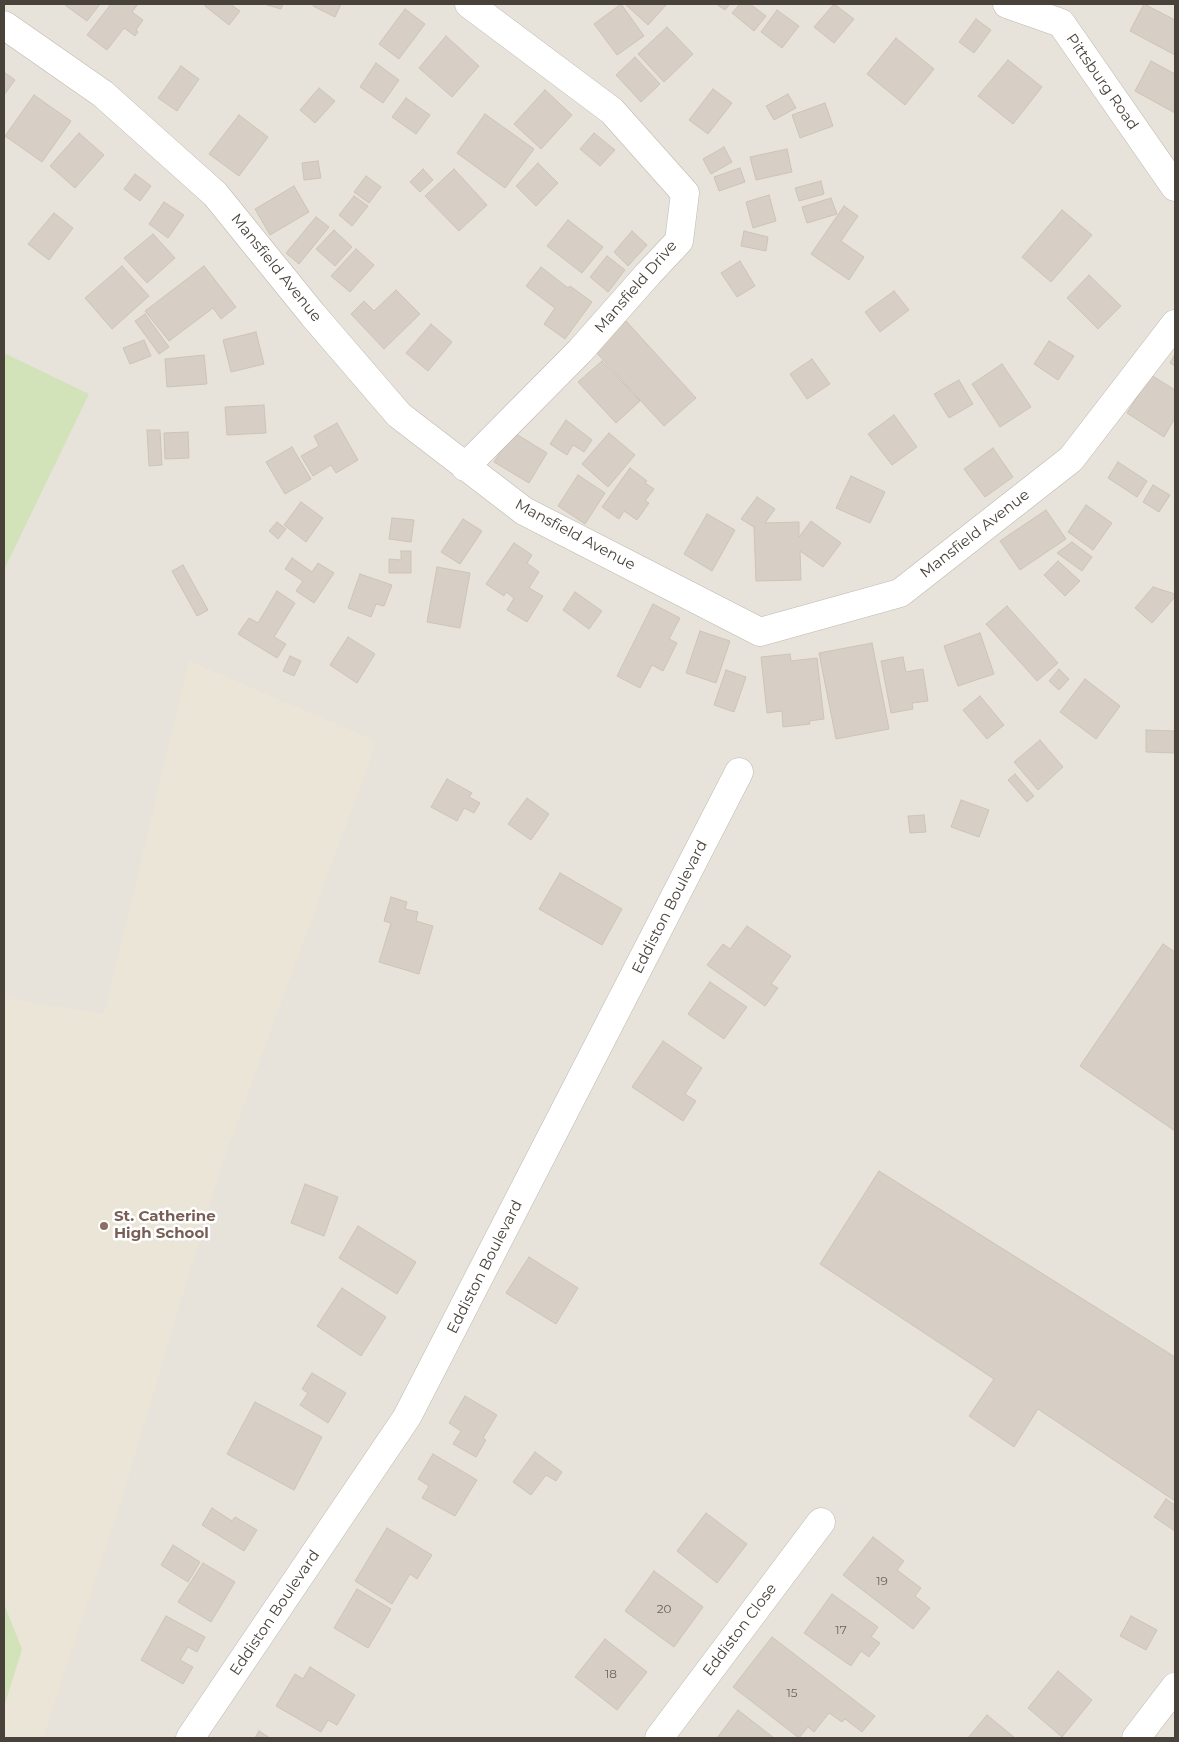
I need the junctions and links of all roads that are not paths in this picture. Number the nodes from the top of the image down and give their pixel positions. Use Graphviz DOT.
graph roads {
  1 [pos="469,4"];
  2 [pos="1007,4"];
  3 [pos="4,25"];
  4 [pos="1175,187"];
  5 [pos="1175,324"];
  6 [pos="465,467"];
  7 [pos="739,772"];
  8 [pos="822,1522"];
  9 [pos="1175,1688"];
  10 [pos="190,1738"];
  11 [pos="659,1738"];
  12 [pos="1136,1738"];
  1 -- 6 [label="street, Mansfield Drive"];
  2 -- 4 [label="street, Pittsburg Road"];
  3 -- 6 [label="street, Mansfield Avenue"];
  5 -- 6 [label="street, Mansfield Avenue"];
  7 -- 10 [label="street, Eddiston Boulevard"];
  8 -- 11 [label="street, Eddiston Close"];
  9 -- 12 [label="street"];
}
